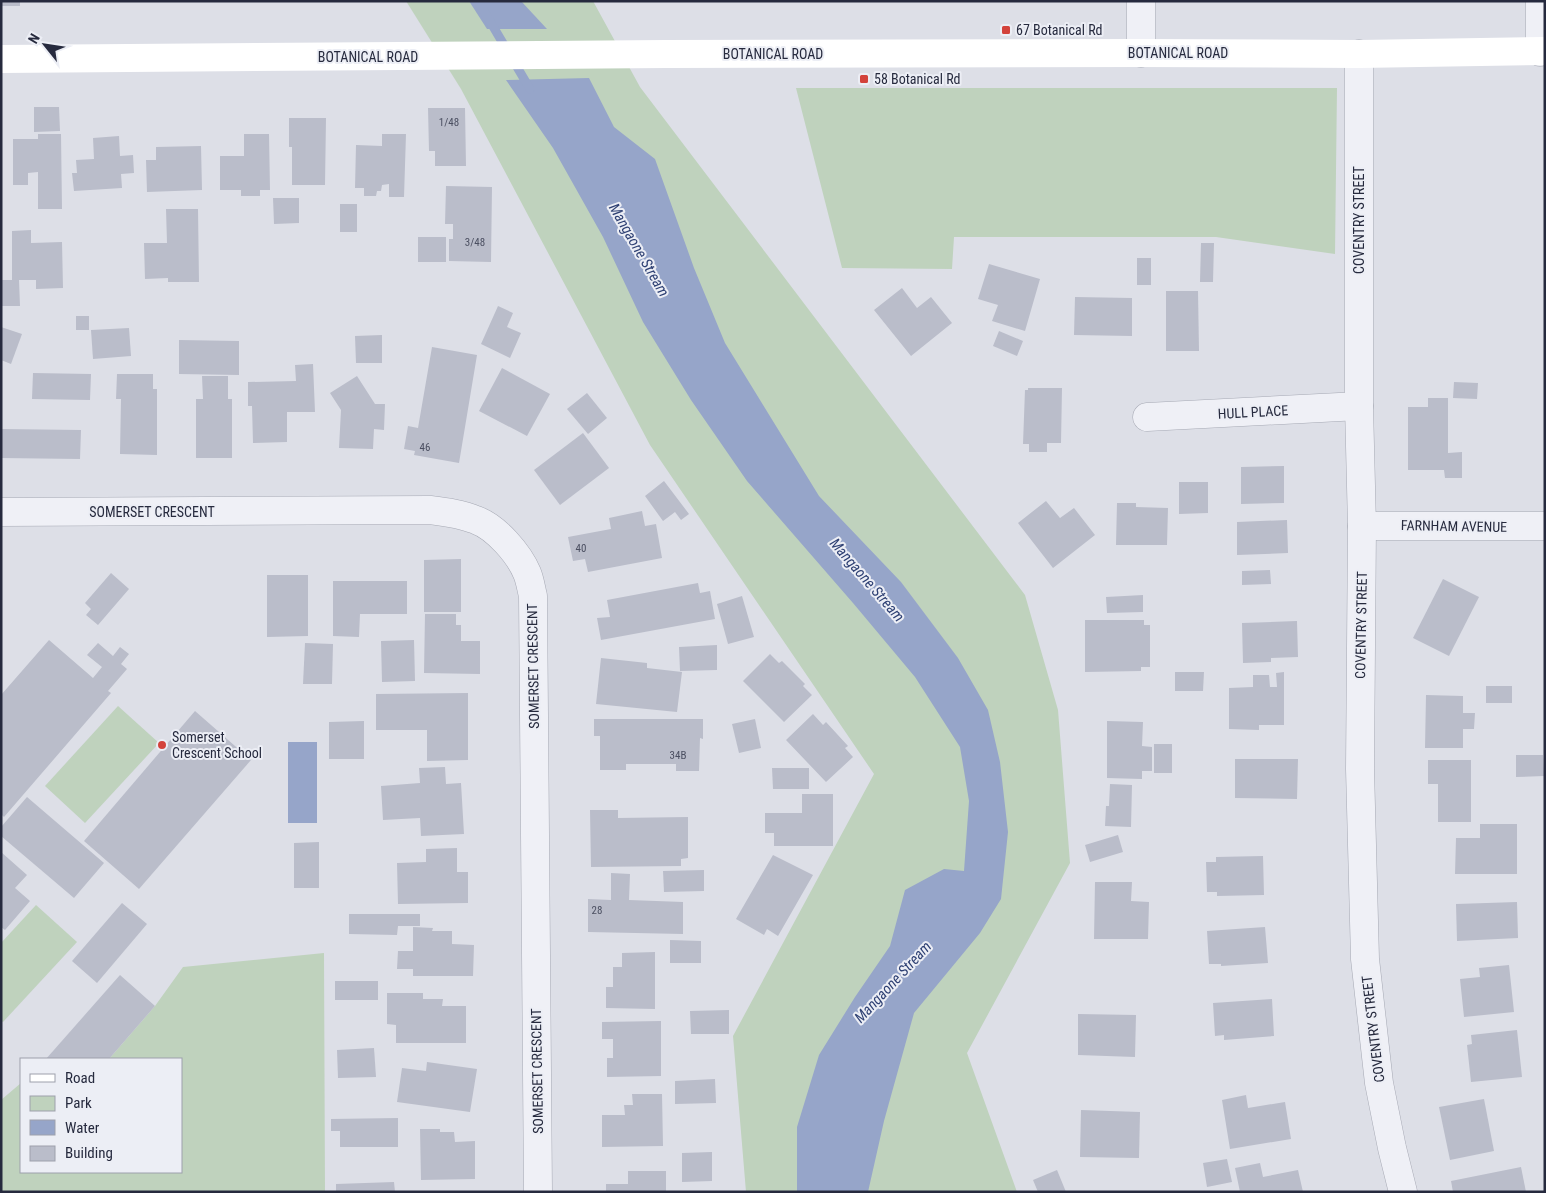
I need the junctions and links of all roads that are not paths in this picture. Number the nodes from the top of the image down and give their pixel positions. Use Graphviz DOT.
graph roads {
  1 [pos="1141,1"];
  2 [pos="1540,1"];
  3 [pos="1542,52"];
  4 [pos="1141,53"];
  5 [pos="1359,54"];
  6 [pos="1,59"];
  7 [pos="1359,406"];
  8 [pos="1147,417"];
  9 [pos="1,512"];
  10 [pos="1362,526"];
  11 [pos="1545,526"];
  12 [pos="538,1192"];
  13 [pos="1403,1192"];
  1 -- 4 [label="street"];
  2 -- 3 [label="street"];
  3 -- 5 [label="main road, BOTANICAL ROAD"];
  4 -- 5 [label="main road, BOTANICAL ROAD"];
  4 -- 6 [label="main road, BOTANICAL ROAD"];
  5 -- 7 [label="street, COVENTRY STREET"];
  7 -- 8 [label="street, HULL PLACE"];
  7 -- 10 [label="street, COVENTRY STREET"];
  9 -- 12 [label="street, SOMERSET CRESCENT"];
  10 -- 11 [label="street, FARNHAM AVENUE"];
  10 -- 13 [label="street, COVENTRY STREET"];
}
